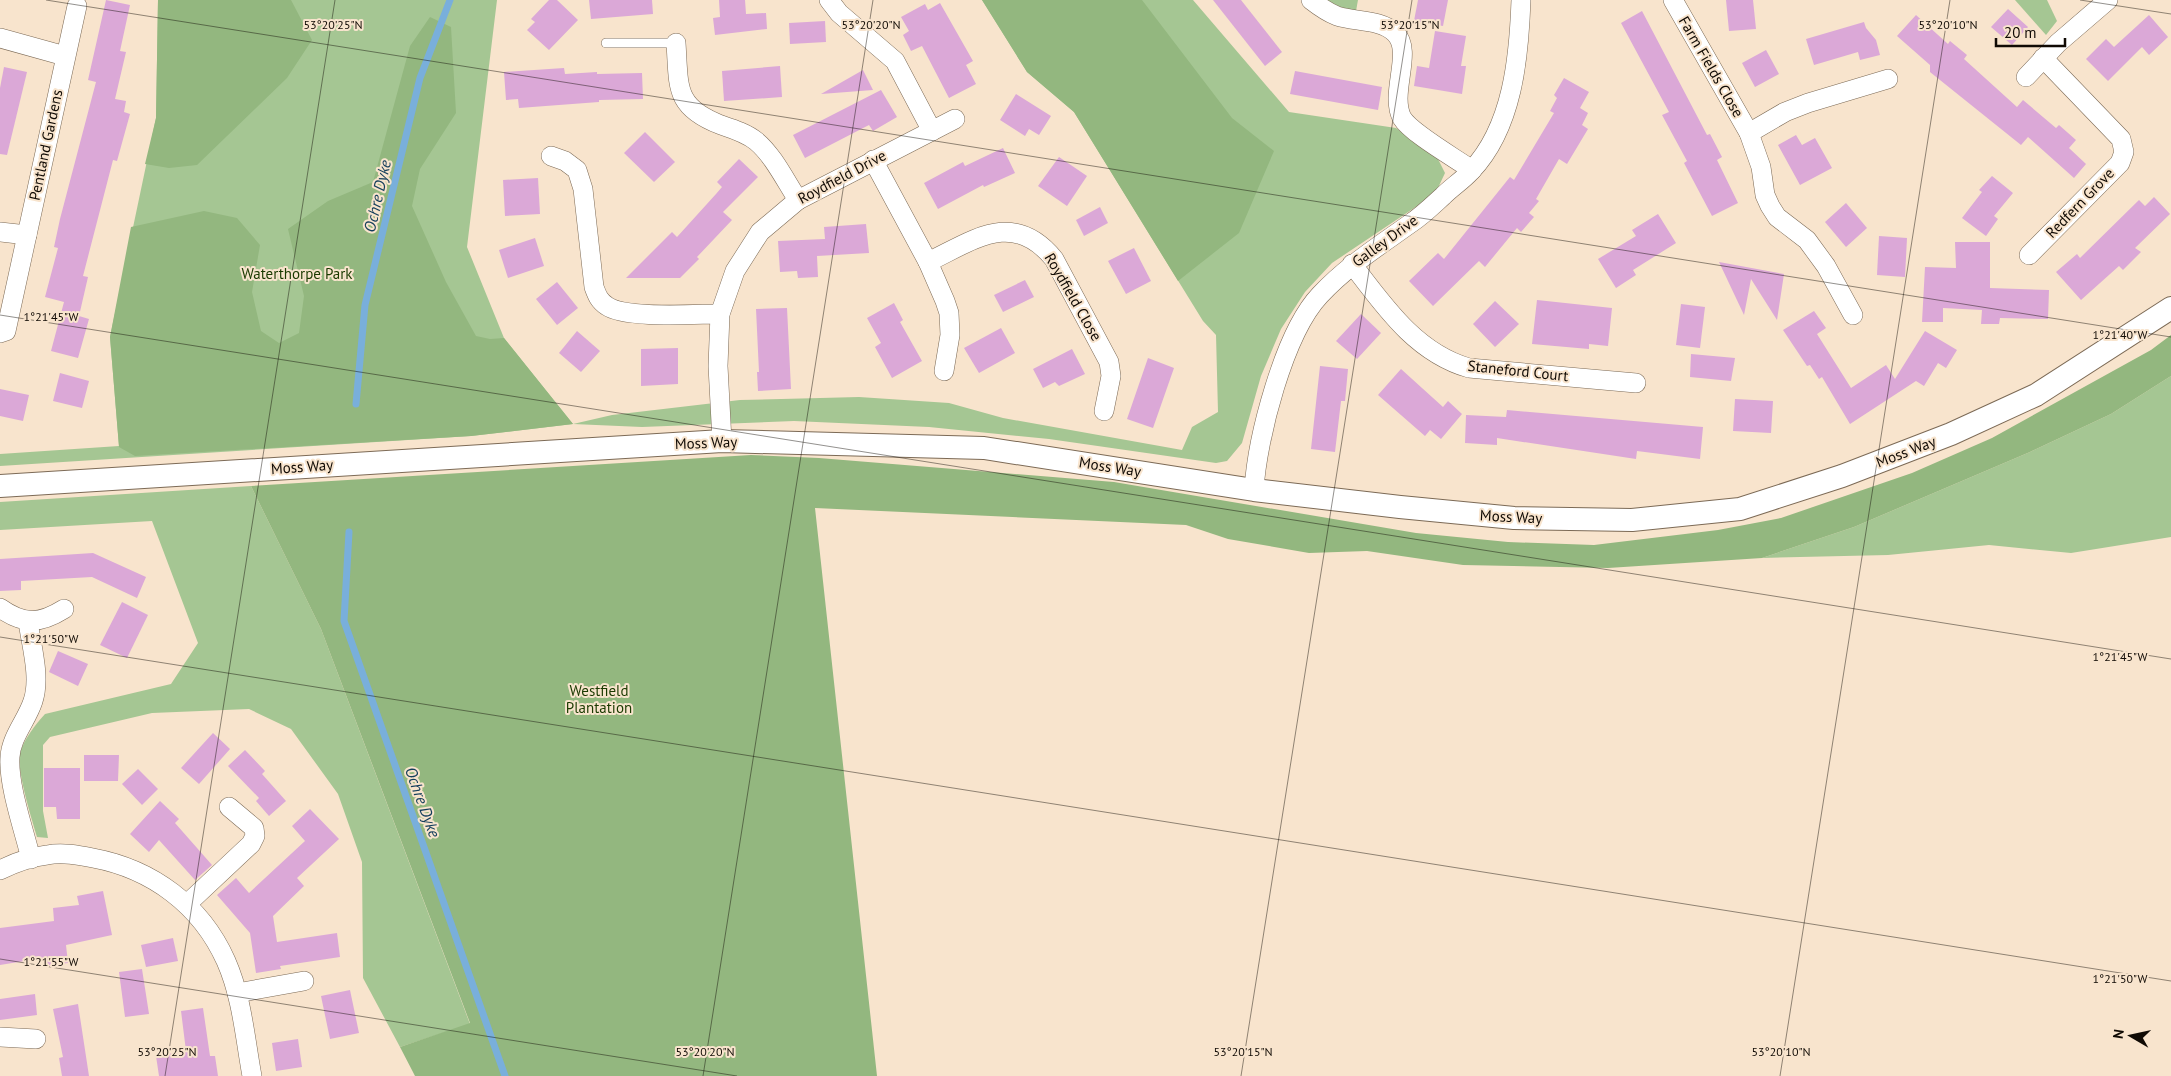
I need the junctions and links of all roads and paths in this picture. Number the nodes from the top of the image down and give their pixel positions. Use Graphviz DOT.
graph roads {
  1 [pos="829,0"];
  2 [pos="1311,0"];
  3 [pos="1521,0"];
  4 [pos="1673,0"];
  5 [pos="2108,0"];
  6 [pos="77,6"];
  7 [pos="0,38"];
  8 [pos="606,43"];
  9 [pos="676,43"];
  10 [pos="65,56"];
  11 [pos="2043,58"];
  12 [pos="2026,77"];
  13 [pos="1888,79"];
  14 [pos="955,119"];
  15 [pos="932,131"];
  16 [pos="1749,133"];
  17 [pos="551,156"];
  18 [pos="873,160"];
  19 [pos="1472,170"];
  20 [pos="798,200"];
  21 [pos="0,232"];
  22 [pos="27,235"];
  23 [pos="2029,255"];
  24 [pos="928,262"];
  25 [pos="1352,264"];
  26 [pos="2171,308"];
  27 [pos="720,314"];
  28 [pos="1853,314"];
  29 [pos="0,333"];
  30 [pos="944,371"];
  31 [pos="1636,383"];
  32 [pos="1104,411"];
  33 [pos="722,441"];
  34 [pos="0,486"];
  35 [pos="1254,490"];
  36 [pos="0,608"];
  37 [pos="64,609"];
  38 [pos="28,621"];
  39 [pos="229,807"];
  40 [pos="31,859"];
  41 [pos="0,870"];
  42 [pos="187,904"];
  43 [pos="304,980"];
  44 [pos="237,993"];
  45 [pos="0,1037"];
  46 [pos="36,1039"];
  47 [pos="252,1076"];
  1 -- 15 [label="street"];
  2 -- 19 [label="street"];
  3 -- 19 [label="street, Galley Drive"];
  4 -- 16 [label="street, Farm Fields Close"];
  5 -- 11 [label="street"];
  6 -- 10 [label="street, Pentland Gardens"];
  7 -- 10 [label="street"];
  8 -- 9 [label="lane"];
  9 -- 20 [label="street"];
  10 -- 22 [label="street, Pentland Gardens"];
  11 -- 12 [label="street"];
  11 -- 23 [label="street, Redfern Grove"];
  13 -- 16 [label="street, Farm Fields Close"];
  14 -- 15 [label="street, Roydfield Drive"];
  15 -- 18 [label="street, Roydfield Drive"];
  16 -- 28 [label="street, Farm Fields Close"];
  17 -- 27 [label="street"];
  18 -- 20 [label="street, Roydfield Drive"];
  18 -- 24 [label="street"];
  19 -- 25 [label="street, Galley Drive"];
  20 -- 27 [label="street, Roydfield Drive"];
  21 -- 22 [label="street"];
  22 -- 29 [label="street, Pentland Gardens"];
  24 -- 30 [label="street"];
  24 -- 32 [label="street, Roydfield Close"];
  25 -- 31 [label="street, Staneford Court"];
  25 -- 35 [label="street, Galley Drive"];
  26 -- 35 [label="street, Moss Way"];
  27 -- 33 [label="street, Roydfield Drive"];
  33 -- 34 [label="street, Moss Way"];
  33 -- 35 [label="street, Moss Way"];
  36 -- 38 [label="street"];
  37 -- 38 [label="street"];
  38 -- 40 [label="street"];
  39 -- 42 [label="street"];
  40 -- 41 [label="street"];
  40 -- 42 [label="street"];
  42 -- 44 [label="street"];
  43 -- 44 [label="street"];
  44 -- 47 [label="street"];
  45 -- 46 [label="street"];
}
